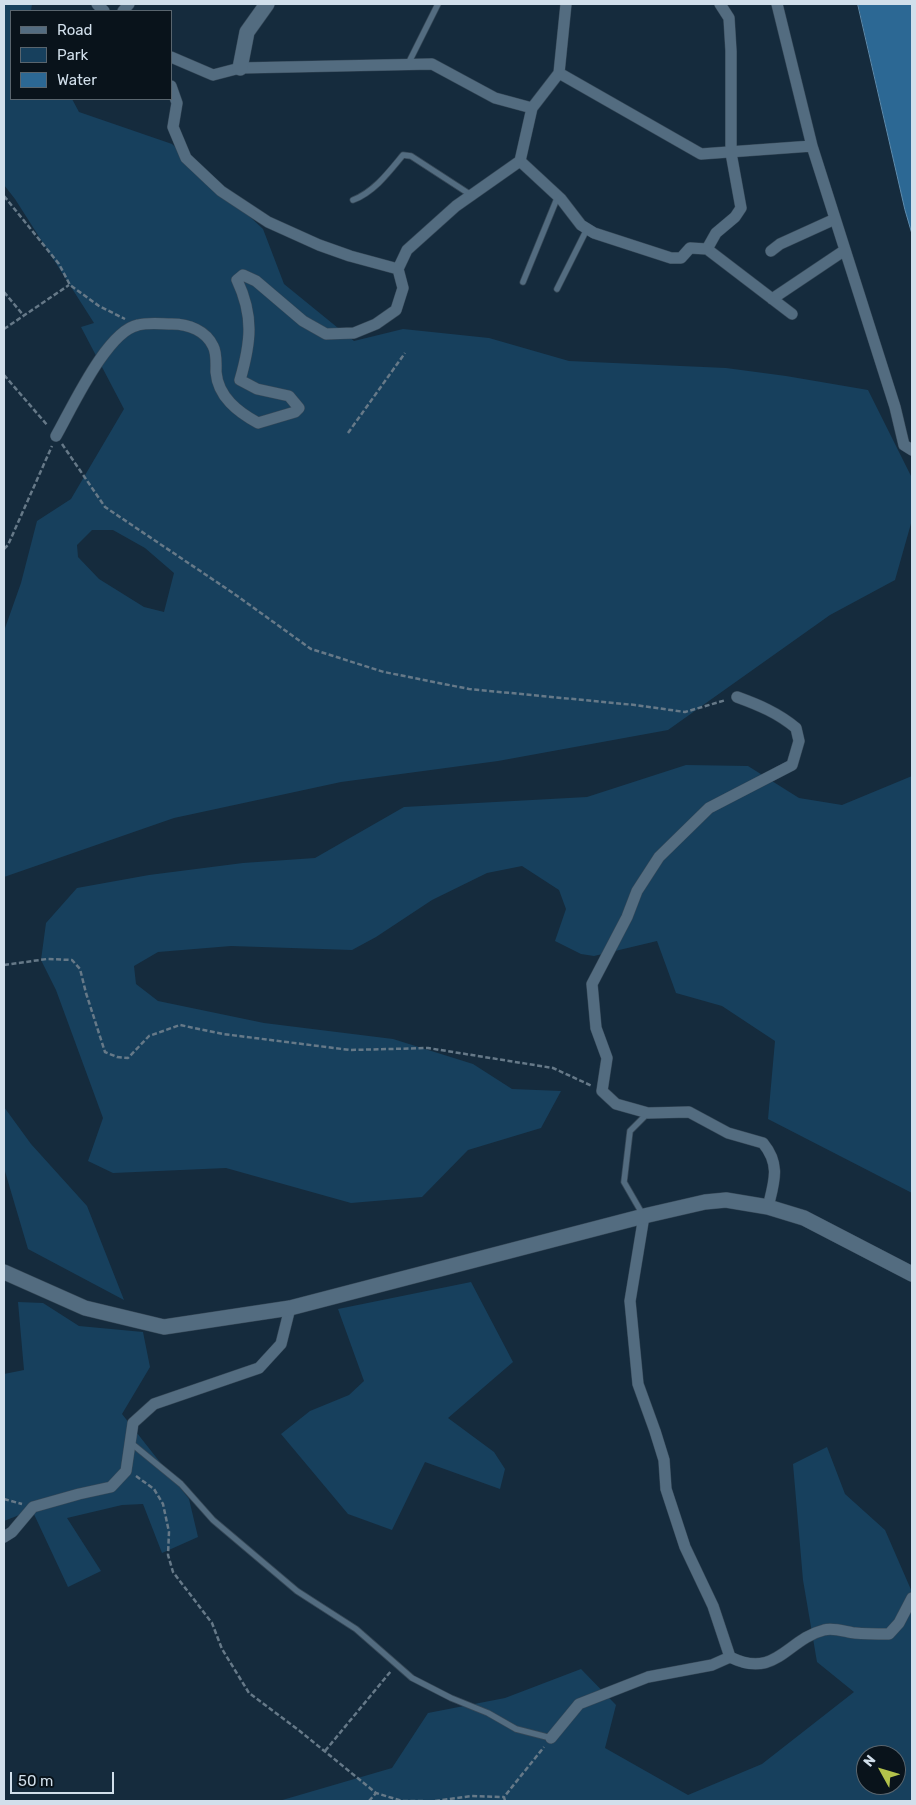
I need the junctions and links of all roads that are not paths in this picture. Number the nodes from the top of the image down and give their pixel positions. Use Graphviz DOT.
graph roads {
  1 [pos="267,4"];
  2 [pos="438,4"];
  3 [pos="566,4"];
  4 [pos="720,4"];
  5 [pos="778,4"];
  6 [pos="172,57"];
  7 [pos="408,64"];
  8 [pos="240,68"];
  9 [pos="559,73"];
  10 [pos="172,89"];
  11 [pos="532,108"];
  12 [pos="812,146"];
  13 [pos="731,153"];
  14 [pos="520,161"];
  15 [pos="471,195"];
  16 [pos="558,196"];
  17 [pos="353,200"];
  18 [pos="835,219"];
  19 [pos="587,229"];
  20 [pos="707,249"];
  21 [pos="845,250"];
  22 [pos="771,251"];
  23 [pos="398,270"];
  24 [pos="523,282"];
  25 [pos="557,289"];
  26 [pos="772,299"];
  27 [pos="792,314"];
  28 [pos="56,436"];
  29 [pos="912,450"];
  30 [pos="737,697"];
  31 [pos="648,1112"];
  32 [pos="768,1207"];
  33 [pos="644,1216"];
  34 [pos="4,1272"];
  35 [pos="912,1274"];
  36 [pos="290,1308"];
  37 [pos="131,1443"];
  38 [pos="4,1538"];
  39 [pos="912,1598"];
  40 [pos="730,1657"];
  41 [pos="551,1738"];
  1 -- 8 [label="street"];
  2 -- 7 [label="lane"];
  3 -- 9 [label="street"];
  4 -- 13 [label="street"];
  5 -- 12 [label="street"];
  6 -- 8 [label="street"];
  7 -- 8 [label="street"];
  7 -- 11 [label="street"];
  9 -- 11 [label="street"];
  9 -- 13 [label="street"];
  10 -- 23 [label="street"];
  11 -- 14 [label="street"];
  12 -- 13 [label="street"];
  12 -- 18 [label="street"];
  13 -- 20 [label="street"];
  14 -- 15 [label="street"];
  14 -- 16 [label="street"];
  15 -- 17 [label="lane"];
  15 -- 23 [label="street"];
  16 -- 19 [label="street"];
  16 -- 24 [label="lane"];
  18 -- 21 [label="street"];
  18 -- 22 [label="street"];
  19 -- 20 [label="street"];
  19 -- 25 [label="lane"];
  20 -- 26 [label="street"];
  21 -- 26 [label="street"];
  21 -- 29 [label="street"];
  23 -- 28 [label="street"];
  26 -- 27 [label="street"];
  30 -- 31 [label="street"];
  31 -- 32 [label="street"];
  31 -- 33 [label="lane"];
  32 -- 33 [label="street"];
  32 -- 35 [label="street"];
  33 -- 36 [label="street"];
  33 -- 40 [label="street"];
  34 -- 36 [label="street"];
  36 -- 37 [label="street"];
  37 -- 38 [label="street"];
  37 -- 41 [label="lane"];
  39 -- 40 [label="street"];
  40 -- 41 [label="street"];
}
